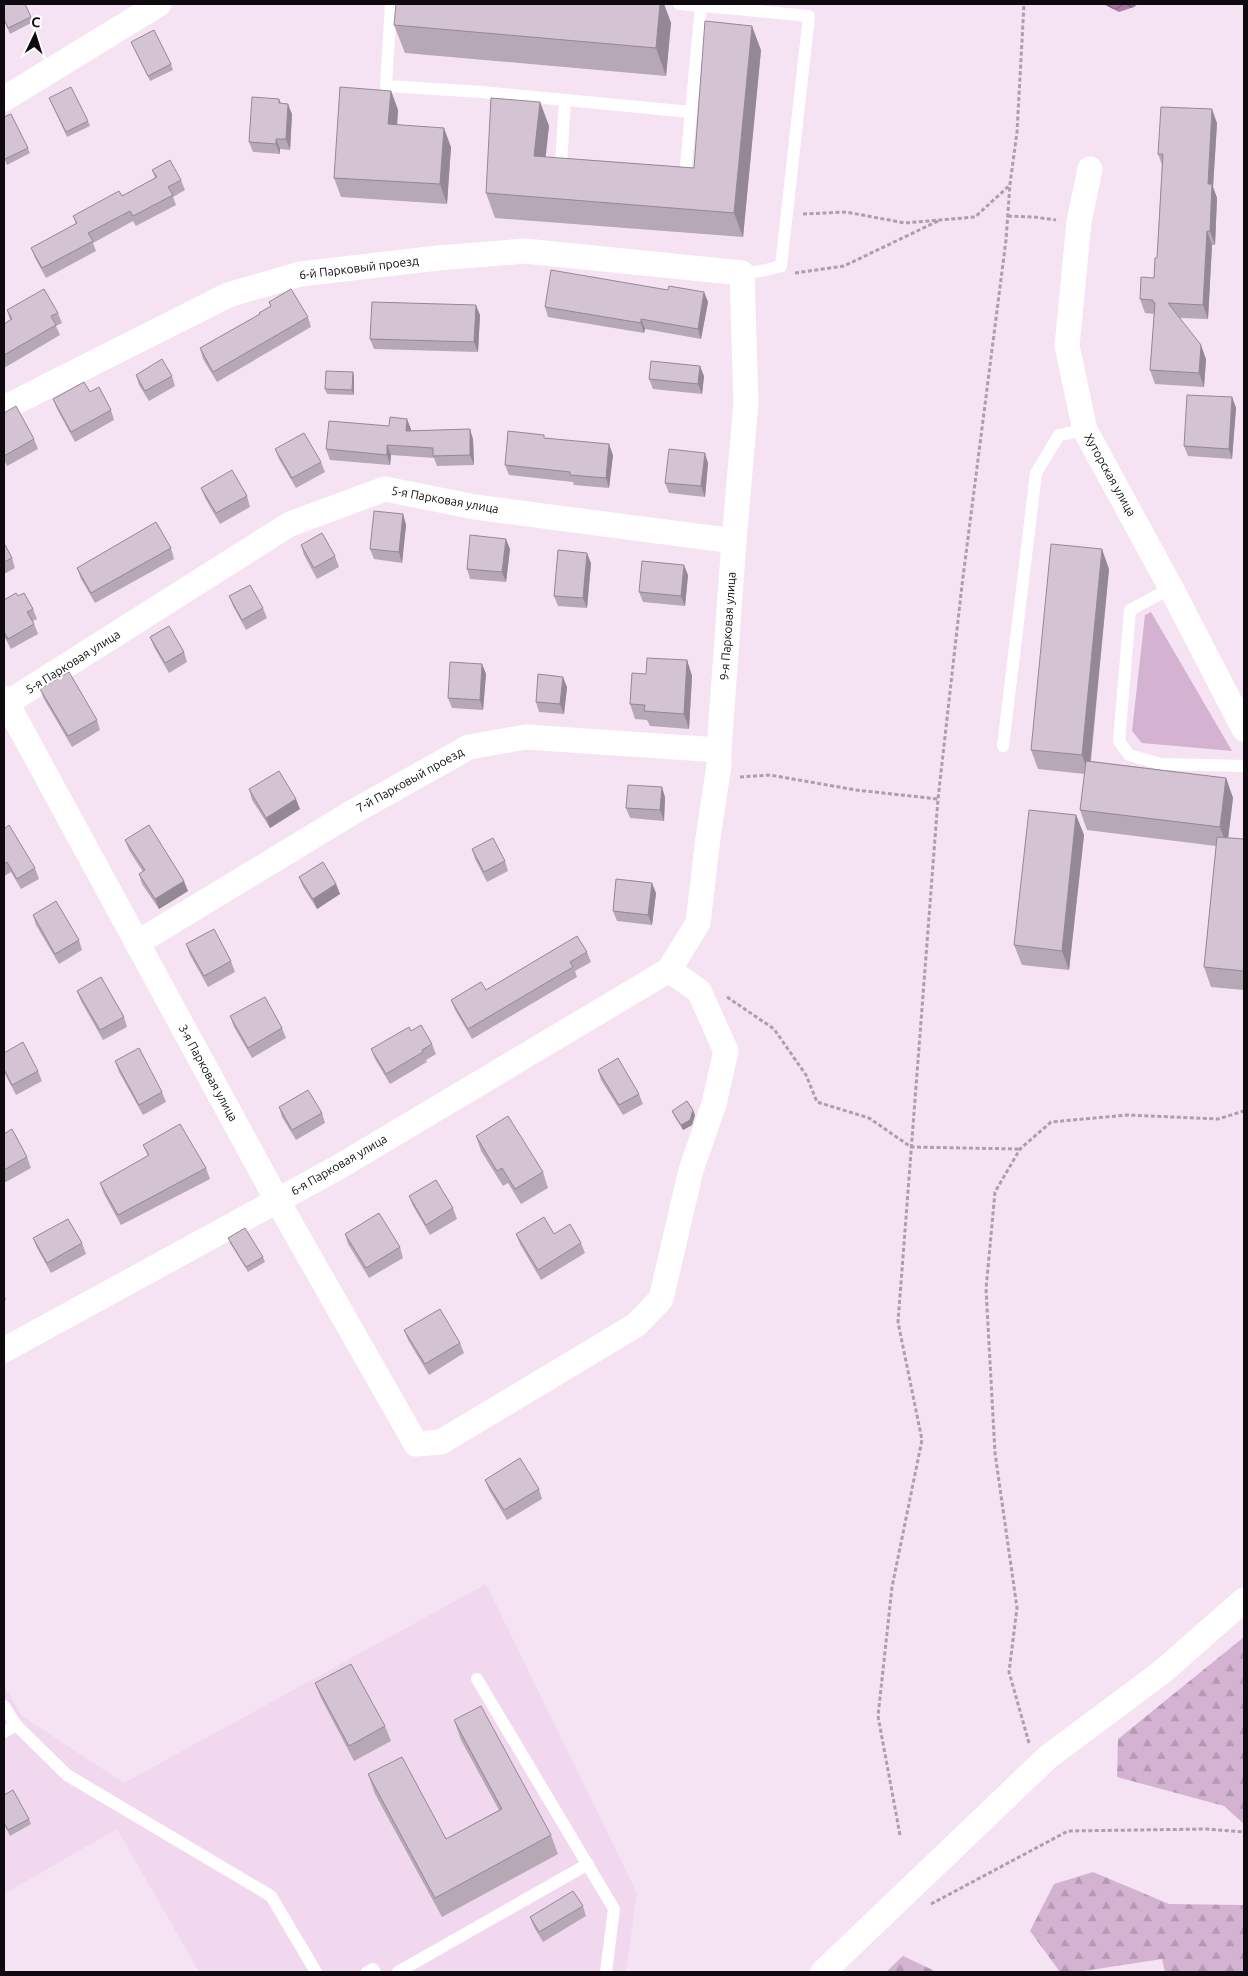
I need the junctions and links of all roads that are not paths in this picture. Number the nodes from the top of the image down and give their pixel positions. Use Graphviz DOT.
graph roads {
  1 [pos="159,4"];
  2 [pos="391,4"];
  3 [pos="679,4"];
  4 [pos="701,6"];
  5 [pos="737,6"];
  6 [pos="4,99"];
  7 [pos="565,101"];
  8 [pos="691,112"];
  9 [pos="580,166"];
  10 [pos="1090,168"];
  11 [pos="666,174"];
  12 [pos="742,273"];
  13 [pos="4,408"];
  14 [pos="1085,430"];
  15 [pos="734,541"];
  16 [pos="1171,588"];
  17 [pos="1234,691"];
  18 [pos="5,702"];
  19 [pos="1244,729"];
  20 [pos="1003,746"];
  21 [pos="719,750"];
  22 [pos="1244,766"];
  23 [pos="137,943"];
  24 [pos="669,970"];
  25 [pos="277,1200"];
  26 [pos="4,1350"];
  27 [pos="1244,1600"];
  28 [pos="477,1679"];
  29 [pos="4,1706"];
  30 [pos="16,1725"];
  31 [pos="4,1732"];
  32 [pos="588,1864"];
  33 [pos="316,1972"];
  34 [pos="367,1972"];
  35 [pos="374,1972"];
  36 [pos="398,1972"];
  37 [pos="606,1972"];
  38 [pos="823,1972"];
  1 -- 6 [label="street"];
  2 -- 7 [label="lane"];
  3 -- 4 [label="lane"];
  4 -- 5 [label="lane"];
  4 -- 8 [label="lane"];
  5 -- 12 [label="lane"];
  7 -- 8 [label="lane"];
  7 -- 9 [label="lane"];
  8 -- 11 [label="lane"];
  10 -- 14 [label="street, Хуторская улица"];
  12 -- 13 [label="street, 6-й Парковый проезд"];
  12 -- 15 [label="street, 9-я Парковая улица"];
  14 -- 16 [label="street, Хуторская улица"];
  14 -- 20 [label="lane"];
  15 -- 18 [label="street, 5-я Парковая улица"];
  15 -- 21 [label="street, 9-я Парковая улица"];
  16 -- 17 [label="street, Хуторская улица"];
  16 -- 22 [label="lane"];
  17 -- 19 [label="street, Хуторская улица"];
  18 -- 23 [label="street, 3-я Парковая улица"];
  21 -- 23 [label="street, 7-й Парковый проезд"];
  21 -- 24 [label="street, 9-я Парковая улица"];
  23 -- 25 [label="street, 3-я Парковая улица"];
  24 -- 25 [label="street, 6-я Парковая улица"];
  24 -- 25 [label="street, 3-я Парковая улица"];
  25 -- 26 [label="street, 6-я Парковая улица"];
  27 -- 38 [label="street"];
  28 -- 32 [label="lane"];
  29 -- 30 [label="lane"];
  30 -- 31 [label="lane"];
  30 -- 33 [label="lane"];
  32 -- 36 [label="lane"];
  32 -- 37 [label="lane"];
  34 -- 35 [label="lane"];
}
